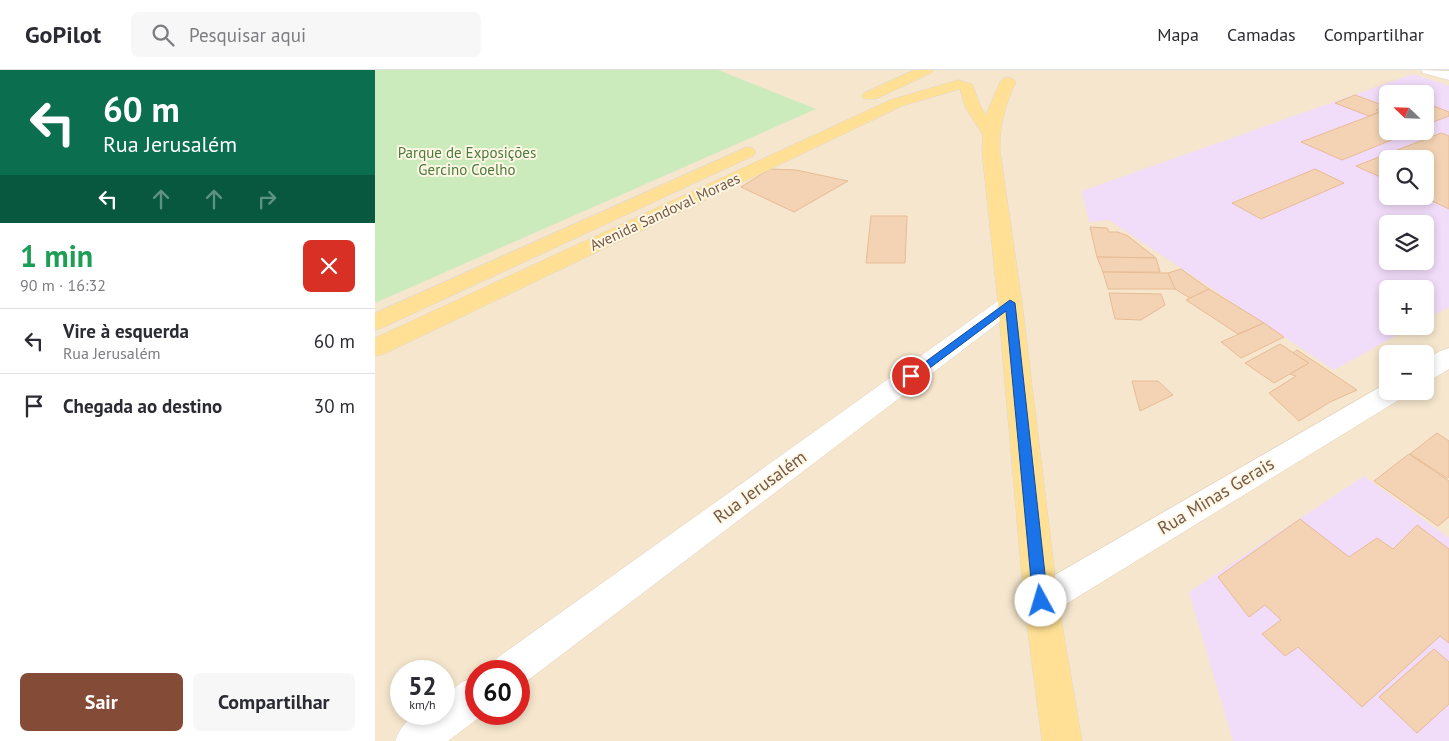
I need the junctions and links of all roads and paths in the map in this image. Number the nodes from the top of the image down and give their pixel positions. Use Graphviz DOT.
graph roads {
  1 [pos="1428,70"];
  2 [pos="924,71"];
  3 [pos="1012,76"];
  4 [pos="1449,76"];
  5 [pos="962,86"];
  6 [pos="990,133"];
  7 [pos="788,134"];
  8 [pos="761,146"];
  9 [pos="1010,303"];
  10 [pos="375,322"];
  11 [pos="375,348"];
  12 [pos="1449,357"];
  13 [pos="1434,366"];
  14 [pos="1379,399"];
  15 [pos="1041,601"];
  16 [pos="524,660"];
  17 [pos="465,704"];
  18 [pos="415,741"];
  19 [pos="1062,741"];
  1 -- 4 [label="street"];
  2 -- 5 [label="main road"];
  2 -- 7 [label="main road"];
  3 -- 5 [label="main road, Avenida Sandoval Moraes"];
  3 -- 6 [label="main road"];
  5 -- 6 [label="main road"];
  5 -- 11 [label="main road, Avenida Sandoval Moraes"];
  6 -- 9 [label="main road"];
  8 -- 10 [label="main road, Avenida Sandoval Moraes"];
  9 -- 15 [label="main road"];
  9 -- 16 [label="street, Rua Jerusalém"];
  12 -- 13 [label="street"];
  14 -- 15 [label="street, Rua Minas Gerais"];
  15 -- 19 [label="main road"];
  17 -- 18 [label="street"];
}
